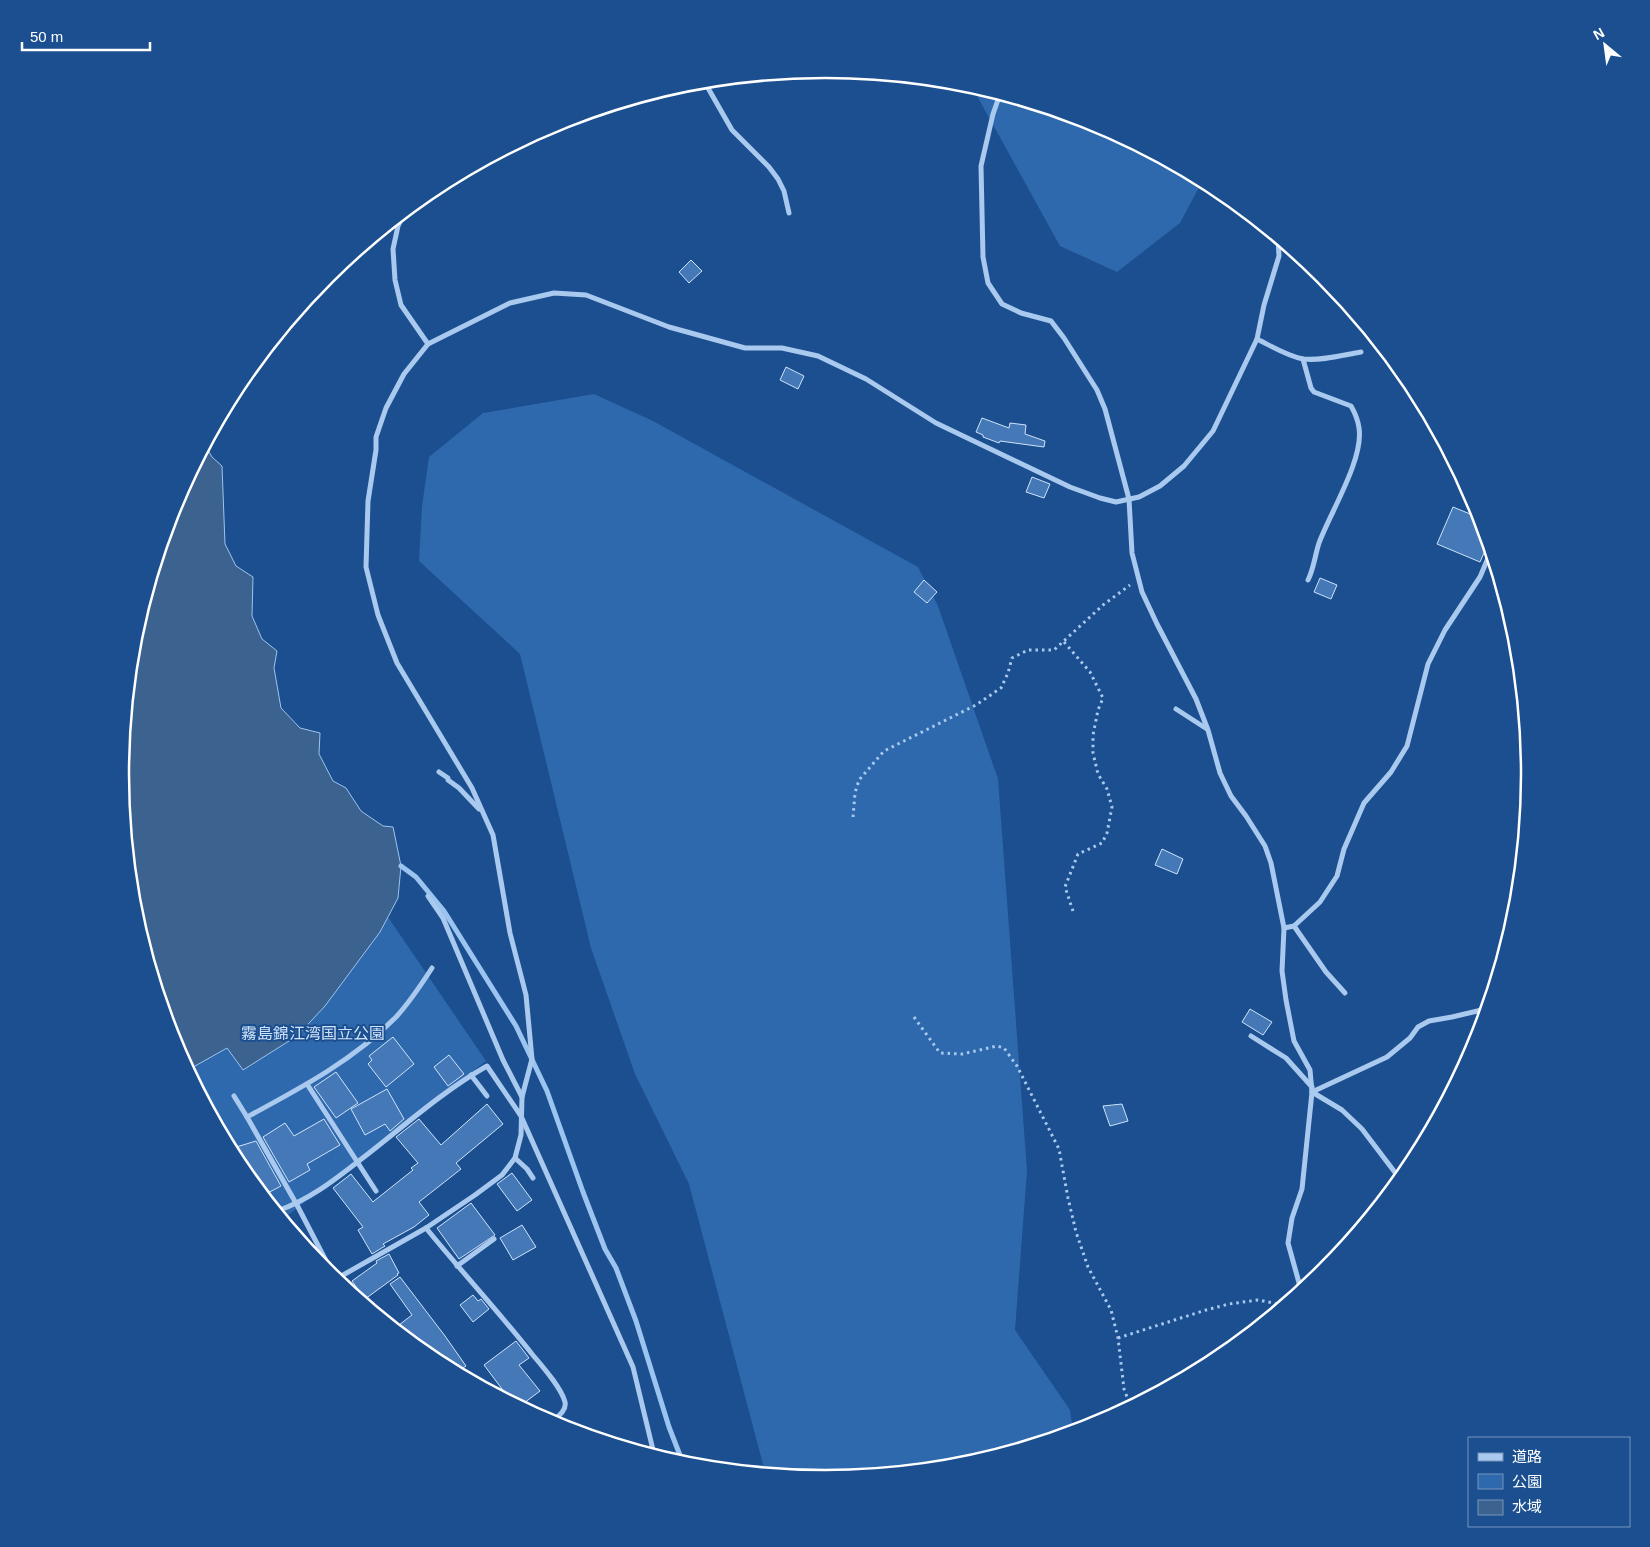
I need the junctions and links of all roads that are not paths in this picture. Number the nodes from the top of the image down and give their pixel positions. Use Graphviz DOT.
graph roads {
  1 [pos="708,88"];
  2 [pos="998,99"];
  3 [pos="789,213"];
  4 [pos="400,222"];
  5 [pos="1278,245"];
  6 [pos="1257,339"];
  7 [pos="428,344"];
  8 [pos="1361,352"];
  9 [pos="1302,359"];
  10 [pos="1129,499"];
  11 [pos="1487,561"];
  12 [pos="1308,580"];
  13 [pos="1176,709"];
  14 [pos="1208,730"];
  15 [pos="439,772"];
  16 [pos="483,813"];
  17 [pos="428,896"];
  18 [pos="1294,926"];
  19 [pos="1284,928"];
  20 [pos="432,968"];
  21 [pos="1345,992"];
  22 [pos="1479,1012"];
  23 [pos="1251,1036"];
  24 [pos="472,1075"];
  25 [pos="307,1084"];
  26 [pos="1312,1090"];
  27 [pos="234,1096"];
  28 [pos="487,1096"];
  29 [pos="522,1097"];
  30 [pos="521,1116"];
  31 [pos="247,1117"];
  32 [pos="515,1158"];
  33 [pos="357,1162"];
  34 [pos="1395,1172"];
  35 [pos="533,1178"];
  36 [pos="376,1191"];
  37 [pos="297,1205"];
  38 [pos="283,1209"];
  39 [pos="426,1228"];
  40 [pos="494,1239"];
  41 [pos="322,1254"];
  42 [pos="457,1266"];
  43 [pos="342,1275"];
  44 [pos="1299,1283"];
  45 [pos="557,1416"];
  46 [pos="652,1448"];
  1 -- 3 [label="street"];
  2 -- 10 [label="street"];
  4 -- 7 [label="street"];
  5 -- 6 [label="street"];
  6 -- 9 [label="street"];
  6 -- 10 [label="street"];
  7 -- 10 [label="street"];
  7 -- 16 [label="street"];
  8 -- 9 [label="street"];
  9 -- 12 [label="street"];
  10 -- 14 [label="street"];
  11 -- 18 [label="street"];
  13 -- 14 [label="street"];
  14 -- 19 [label="street"];
  15 -- 16 [label="street"];
  16 -- 29 [label="street"];
  17 -- 29 [label="street"];
  18 -- 19 [label="street"];
  18 -- 21 [label="street"];
  19 -- 26 [label="street"];
  20 -- 25 [label="street"];
  22 -- 26 [label="street"];
  23 -- 26 [label="street"];
  24 -- 28 [label="street"];
  24 -- 30 [label="street"];
  24 -- 33 [label="street"];
  25 -- 31 [label="street"];
  25 -- 33 [label="street"];
  26 -- 34 [label="street"];
  26 -- 44 [label="street"];
  27 -- 31 [label="street"];
  29 -- 30 [label="street"];
  30 -- 32 [label="street"];
  30 -- 46 [label="street"];
  31 -- 37 [label="street"];
  32 -- 35 [label="street"];
  32 -- 39 [label="street"];
  33 -- 36 [label="street"];
  33 -- 37 [label="street"];
  37 -- 38 [label="street"];
  37 -- 41 [label="street"];
  39 -- 42 [label="street"];
  39 -- 43 [label="street"];
  40 -- 42 [label="street"];
  42 -- 45 [label="street"];
}
